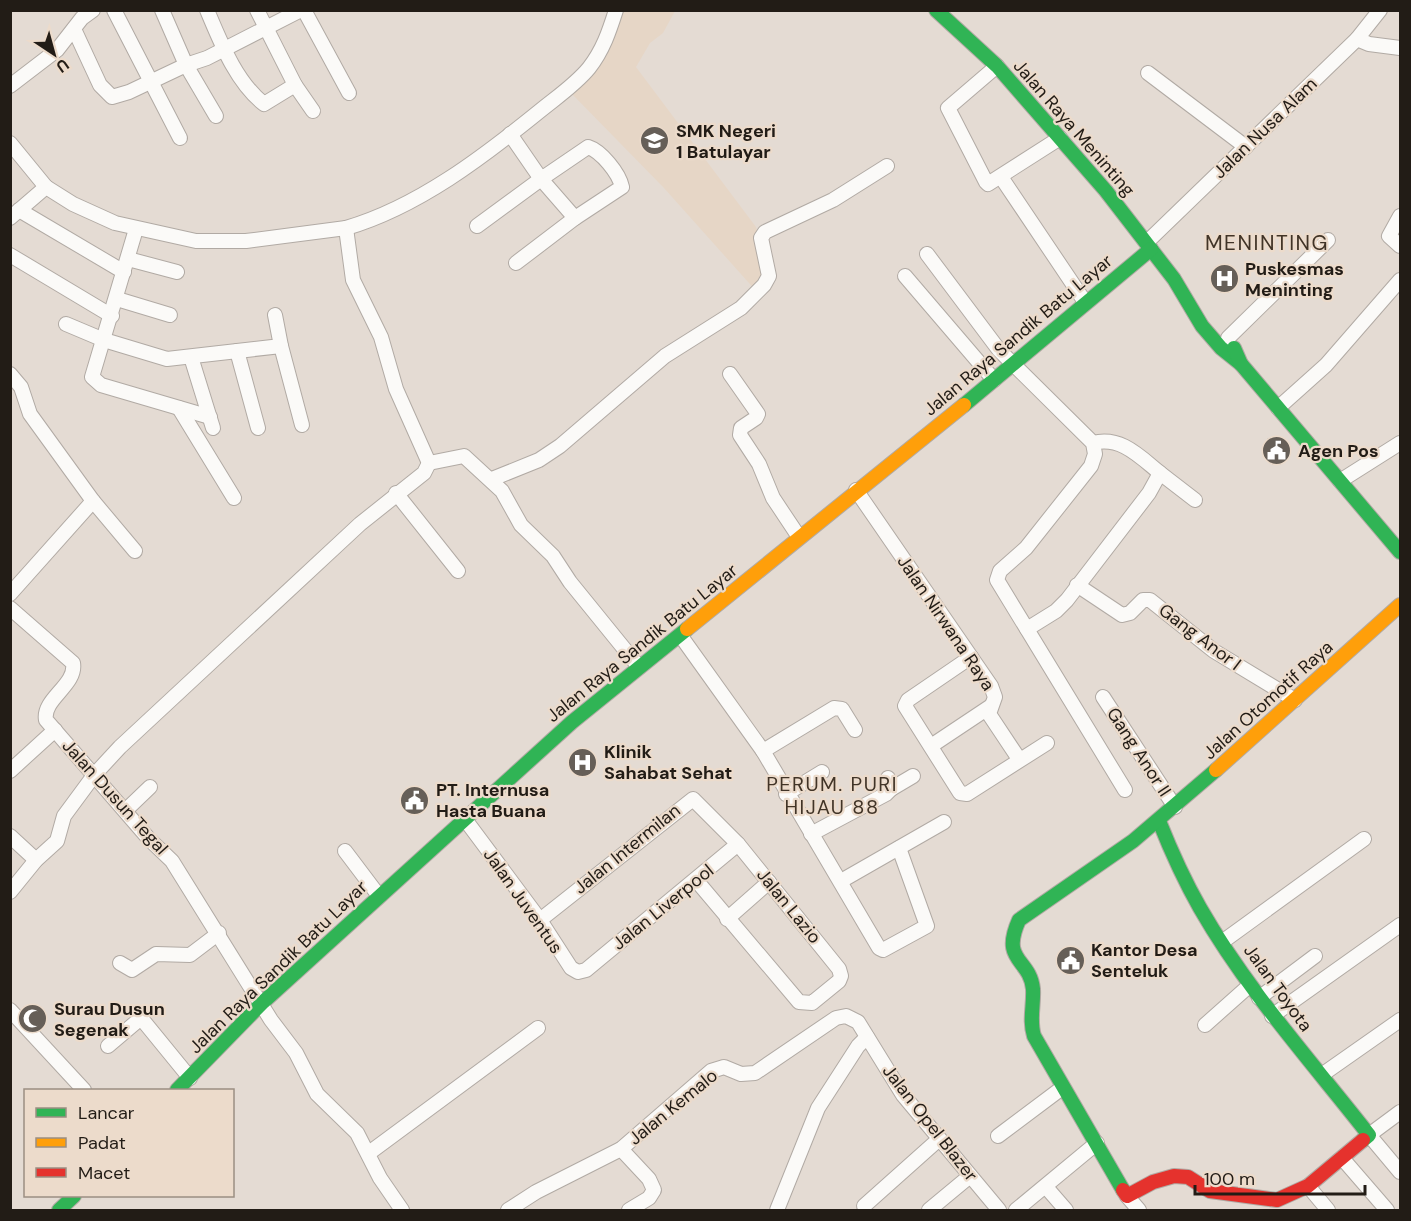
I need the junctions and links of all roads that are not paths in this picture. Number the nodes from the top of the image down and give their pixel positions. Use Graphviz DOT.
graph roads {
  1 [pos="93,10"];
  2 [pos="114,10"];
  3 [pos="162,10"];
  4 [pos="207,10"];
  5 [pos="257,10"];
  6 [pos="303,10"];
  7 [pos="616,10"];
  8 [pos="1380,10"];
  9 [pos="943,13"];
  10 [pos="74,29"];
  11 [pos="264,29"];
  12 [pos="1357,39"];
  13 [pos="1401,48"];
  14 [pos="224,49"];
  15 [pos="186,65"];
  16 [pos="997,66"];
  17 [pos="1148,73"];
  18 [pos="150,82"];
  19 [pos="295,84"];
  20 [pos="10,87"];
  21 [pos="349,93"];
  22 [pos="313,111"];
  23 [pos="216,116"];
  24 [pos="510,134"];
  25 [pos="180,138"];
  26 [pos="1060,138"];
  27 [pos="10,143"];
  28 [pos="1246,147"];
  29 [pos="887,166"];
  30 [pos="1001,177"];
  31 [pos="541,179"];
  32 [pos="46,187"];
  33 [pos="15,214"];
  34 [pos="1401,216"];
  35 [pos="575,218"];
  36 [pos="477,226"];
  37 [pos="346,228"];
  38 [pos="136,229"];
  39 [pos="1328,240"];
  40 [pos="1149,246"];
  41 [pos="1401,246"];
  42 [pos="927,254"];
  43 [pos="10,255"];
  44 [pos="516,263"];
  45 [pos="126,266"];
  46 [pos="177,272"];
  47 [pos="905,276"];
  48 [pos="1174,279"];
  49 [pos="1401,280"];
  50 [pos="117,299"];
  51 [pos="1085,302"];
  52 [pos="170,315"];
  53 [pos="275,315"];
  54 [pos="112,316"];
  55 [pos="66,324"];
  56 [pos="1228,338"];
  57 [pos="104,340"];
  58 [pos="281,346"];
  59 [pos="237,351"];
  60 [pos="191,357"];
  61 [pos="1241,364"];
  62 [pos="1014,365"];
  63 [pos="10,374"];
  64 [pos="730,374"];
  65 [pos="994,380"];
  66 [pos="179,408"];
  67 [pos="1278,408"];
  68 [pos="302,425"];
  69 [pos="258,428"];
  70 [pos="1093,443"];
  71 [pos="1401,443"];
  72 [pos="429,463"];
  73 [pos="1160,473"];
  74 [pos="492,479"];
  75 [pos="1340,481"];
  76 [pos="856,490"];
  77 [pos="396,494"];
  78 [pos="234,498"];
  79 [pos="1195,500"];
  80 [pos="93,501"];
  81 [pos="799,537"];
  82 [pos="135,551"];
  83 [pos="1401,552"];
  84 [pos="458,572"];
  85 [pos="1077,585"];
  86 [pos="10,594"];
  87 [pos="1401,606"];
  88 [pos="10,608"];
  89 [pos="1027,629"];
  90 [pos="680,634"];
  91 [pos="971,657"];
  92 [pos="639,667"];
  93 [pos="1103,697"];
  94 [pos="1295,700"];
  95 [pos="991,706"];
  96 [pos="55,730"];
  97 [pos="855,730"];
  98 [pos="1047,743"];
  99 [pos="931,746"];
  100 [pos="763,751"];
  101 [pos="1019,759"];
  102 [pos="10,771"];
  103 [pos="822,772"];
  104 [pos="95,774"];
  105 [pos="913,776"];
  106 [pos="150,787"];
  107 [pos="1125,790"];
  108 [pos="786,794"];
  109 [pos="1175,807"];
  110 [pos="126,810"];
  111 [pos="464,818"];
  112 [pos="1159,821"];
  113 [pos="944,822"];
  114 [pos="811,834"];
  115 [pos="1364,839"];
  116 [pos="12,841"];
  117 [pos="738,844"];
  118 [pos="899,848"];
  119 [pos="345,851"];
  120 [pos="36,860"];
  121 [pos="696,880"];
  122 [pos="841,881"];
  123 [pos="769,882"];
  124 [pos="10,892"];
  125 [pos="379,896"];
  126 [pos="727,919"];
  127 [pos="540,920"];
  128 [pos="1401,925"];
  129 [pos="219,933"];
  130 [pos="1222,942"];
  131 [pos="1315,956"];
  132 [pos="120,963"];
  133 [pos="588,969"];
  134 [pos="1251,986"];
  135 [pos="1258,998"];
  136 [pos="262,1003"];
  137 [pos="12,1014"];
  138 [pos="1272,1016"];
  139 [pos="836,1018"];
  140 [pos="1401,1020"];
  141 [pos="1205,1025"];
  142 [pos="538,1028"];
  143 [pos="867,1037"];
  144 [pos="108,1046"];
  145 [pos="1323,1074"];
  146 [pos="190,1078"];
  147 [pos="1062,1088"];
  148 [pos="83,1089"];
  149 [pos="178,1089"];
  150 [pos="1401,1112"];
  151 [pos="1370,1135"];
  152 [pos="998,1136"];
  153 [pos="938,1140"];
  154 [pos="1096,1143"];
  155 [pos="621,1149"];
  156 [pos="369,1153"];
  157 [pos="1342,1158"];
  158 [pos="1401,1172"];
  159 [pos="970,1176"];
  160 [pos="1308,1186"];
  161 [pos="1046,1187"];
  162 [pos="1127,1196"];
  163 [pos="73,1197"];
  164 [pos="864,1206"];
  165 [pos="59,1210"];
  166 [pos="402,1210"];
  167 [pos="508,1210"];
  168 [pos="629,1210"];
  169 [pos="777,1210"];
  170 [pos="929,1210"];
  171 [pos="999,1210"];
  172 [pos="1016,1210"];
  173 [pos="1066,1210"];
  174 [pos="1139,1210"];
  175 [pos="1328,1210"];
  176 [pos="1387,1210"];
  1 -- 10 [label="street"];
  2 -- 18 [label="street"];
  3 -- 15 [label="street"];
  4 -- 14 [label="street"];
  5 -- 11 [label="street"];
  6 -- 11 [label="street"];
  6 -- 21 [label="street"];
  7 -- 24 [label="street"];
  8 -- 12 [label="street, Jalan Nusa Alam"];
  9 -- 16 [label="main road, Jalan Raya Meninting"];
  10 -- 18 [label="street"];
  10 -- 20 [label="street"];
  11 -- 14 [label="street"];
  11 -- 19 [label="street"];
  12 -- 13 [label="street"];
  12 -- 28 [label="street, Jalan Nusa Alam"];
  14 -- 15 [label="street"];
  14 -- 19 [label="street"];
  15 -- 18 [label="street"];
  15 -- 23 [label="street"];
  16 -- 26 [label="main road, Jalan Raya Meninting"];
  16 -- 30 [label="street"];
  17 -- 28 [label="street"];
  18 -- 25 [label="street"];
  19 -- 22 [label="street"];
  24 -- 31 [label="street"];
  24 -- 37 [label="street"];
  26 -- 30 [label="street"];
  26 -- 40 [label="main road, Jalan Raya Meninting"];
  27 -- 32 [label="street"];
  28 -- 40 [label="street, Jalan Nusa Alam"];
  29 -- 74 [label="street"];
  30 -- 51 [label="street"];
  31 -- 35 [label="street"];
  31 -- 35 [label="street"];
  31 -- 36 [label="street"];
  32 -- 33 [label="street"];
  32 -- 38 [label="street"];
  33 -- 45 [label="street"];
  34 -- 41 [label="street"];
  35 -- 44 [label="street"];
  37 -- 38 [label="street"];
  37 -- 72 [label="street"];
  38 -- 45 [label="street"];
  39 -- 56 [label="street"];
  40 -- 48 [label="main road, Jalan Raya Meninting"];
  40 -- 51 [label="main road, Jalan Raya Sandik Batu Layar"];
  42 -- 62 [label="street"];
  43 -- 54 [label="street"];
  45 -- 46 [label="street"];
  45 -- 50 [label="street"];
  47 -- 65 [label="street"];
  48 -- 56 [label="main road, Jalan Raya Meninting"];
  48 -- 61 [label="main road, Jalan Raya Meninting"];
  49 -- 67 [label="street"];
  50 -- 52 [label="street"];
  50 -- 54 [label="street"];
  51 -- 62 [label="main road, Jalan Raya Sandik Batu Layar"];
  53 -- 58 [label="street"];
  54 -- 57 [label="street"];
  55 -- 57 [label="street"];
  56 -- 61 [label="main road, Jalan Raya Meninting"];
  57 -- 60 [label="street"];
  57 -- 66 [label="street"];
  58 -- 59 [label="street"];
  58 -- 68 [label="street"];
  59 -- 60 [label="street"];
  59 -- 69 [label="street"];
  60 -- 66 [label="street"];
  61 -- 67 [label="main road, Jalan Raya Meninting"];
  62 -- 65 [label="main road, Jalan Raya Sandik Batu Layar"];
  62 -- 70 [label="street"];
  63 -- 80 [label="street"];
  64 -- 81 [label="street"];
  65 -- 76 [label="main road, Jalan Raya Sandik Batu Layar"];
  66 -- 78 [label="street"];
  67 -- 75 [label="main road, Jalan Raya Meninting"];
  70 -- 73 [label="street"];
  70 -- 89 [label="street"];
  71 -- 75 [label="street"];
  72 -- 74 [label="street"];
  72 -- 77 [label="street"];
  73 -- 79 [label="street"];
  73 -- 85 [label="street"];
  74 -- 92 [label="street"];
  75 -- 83 [label="main road, Jalan Raya Meninting"];
  76 -- 81 [label="main road, Jalan Raya Sandik Batu Layar"];
  76 -- 91 [label="street, Jalan Nirwana Raya"];
  77 -- 84 [label="street"];
  77 -- 104 [label="street"];
  80 -- 82 [label="street"];
  80 -- 86 [label="street"];
  81 -- 90 [label="main road, Jalan Raya Sandik Batu Layar"];
  85 -- 89 [label="street"];
  85 -- 94 [label="street, Gang Anor I"];
  87 -- 94 [label="main road, Jalan Otomotif Raya"];
  88 -- 96 [label="street, Jalan Dusun Tegal"];
  89 -- 107 [label="street"];
  90 -- 92 [label="main road, Jalan Raya Sandik Batu Layar"];
  90 -- 100 [label="street"];
  91 -- 95 [label="street, Jalan Nirwana Raya"];
  91 -- 99 [label="street"];
  92 -- 111 [label="main road, Jalan Raya Sandik Batu Layar"];
  93 -- 109 [label="street, Gang Anor II"];
  94 -- 109 [label="main road, Jalan Otomotif Raya"];
  95 -- 99 [label="street"];
  95 -- 101 [label="street, Jalan Nirwana Raya"];
  96 -- 102 [label="street"];
  96 -- 104 [label="street, Jalan Dusun Tegal"];
  97 -- 100 [label="street"];
  98 -- 101 [label="street"];
  99 -- 101 [label="street"];
  100 -- 108 [label="street"];
  103 -- 108 [label="street"];
  104 -- 110 [label="street, Jalan Dusun Tegal"];
  104 -- 120 [label="street"];
  105 -- 114 [label="street"];
  106 -- 110 [label="street"];
  108 -- 114 [label="street"];
  109 -- 112 [label="main road, Jalan Otomotif Raya"];
  110 -- 129 [label="street, Jalan Dusun Tegal"];
  111 -- 125 [label="main road, Jalan Raya Sandik Batu Layar"];
  111 -- 127 [label="street, Jalan Juventus"];
  112 -- 130 [label="main road, Jalan Toyota"];
  112 -- 147 [label="main road, Jalan Otomotif Raya"];
  113 -- 118 [label="street"];
  114 -- 122 [label="street"];
  115 -- 130 [label="street"];
  116 -- 120 [label="street"];
  117 -- 121 [label="street, Jalan Liverpool"];
  117 -- 123 [label="street, Jalan Lazio"];
  117 -- 127 [label="street, Jalan Intermilan"];
  118 -- 122 [label="street"];
  118 -- 122 [label="street"];
  119 -- 125 [label="street"];
  120 -- 124 [label="street"];
  121 -- 126 [label="street"];
  121 -- 133 [label="street, Jalan Liverpool"];
  123 -- 126 [label="street"];
  123 -- 126 [label="street, Jalan Lazio"];
  125 -- 136 [label="main road, Jalan Raya Sandik Batu Layar"];
  127 -- 133 [label="street, Jalan Juventus"];
  128 -- 138 [label="street"];
  129 -- 132 [label="street"];
  129 -- 136 [label="street, Jalan Dusun Tegal"];
  130 -- 134 [label="main road, Jalan Toyota"];
  131 -- 135 [label="street"];
  134 -- 135 [label="main road, Jalan Toyota"];
  134 -- 141 [label="street"];
  135 -- 138 [label="main road, Jalan Toyota"];
  136 -- 146 [label="main road, Jalan Raya Sandik Batu Layar"];
  136 -- 156 [label="street"];
  137 -- 148 [label="street"];
  138 -- 145 [label="main road, Jalan Toyota"];
  139 -- 143 [label="street, Jalan Opel Blazer"];
  139 -- 155 [label="street, Jalan Kemalo"];
  140 -- 145 [label="street"];
  142 -- 156 [label="street"];
  143 -- 153 [label="street, Jalan Opel Blazer"];
  143 -- 169 [label="street"];
  144 -- 146 [label="street"];
  145 -- 151 [label="main road, Jalan Toyota"];
  146 -- 149 [label="main road, Jalan Raya Sandik Batu Layar"];
  147 -- 152 [label="street"];
  147 -- 154 [label="main road"];
  150 -- 151 [label="street"];
  151 -- 157 [label="main road"];
  151 -- 158 [label="street"];
  153 -- 159 [label="street, Jalan Opel Blazer"];
  153 -- 164 [label="street"];
  154 -- 161 [label="street"];
  154 -- 162 [label="main road"];
  155 -- 167 [label="street, Jalan Kemalo"];
  155 -- 168 [label="street"];
  156 -- 166 [label="street"];
  157 -- 160 [label="main road"];
  157 -- 176 [label="street"];
  159 -- 170 [label="street"];
  159 -- 171 [label="street, Jalan Opel Blazer"];
  160 -- 162 [label="main road"];
  160 -- 175 [label="street"];
  161 -- 172 [label="street"];
  161 -- 173 [label="street"];
  162 -- 174 [label="street"];
  163 -- 165 [label="main road"];
}
